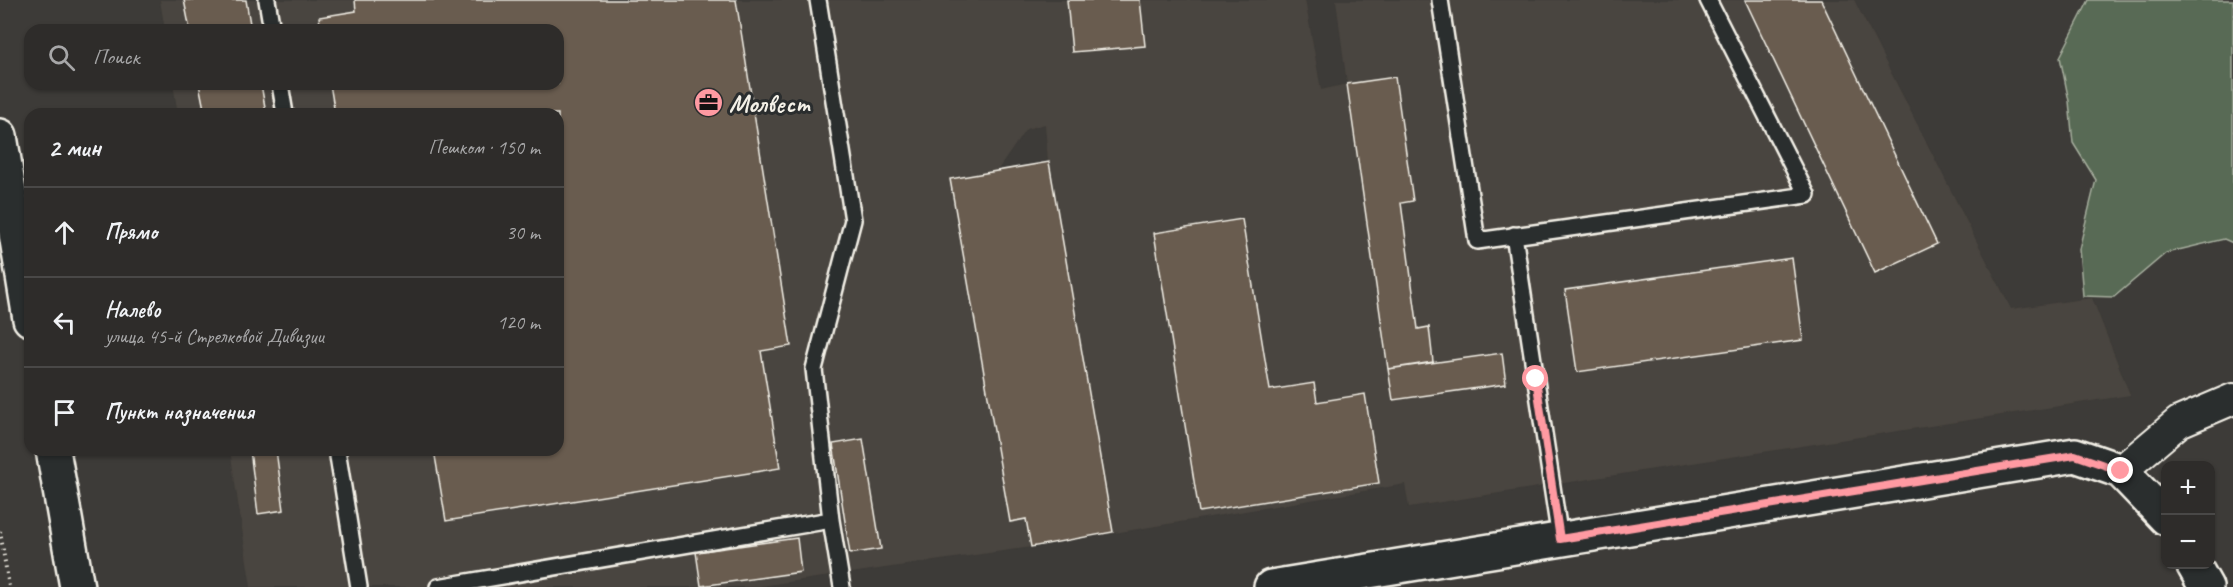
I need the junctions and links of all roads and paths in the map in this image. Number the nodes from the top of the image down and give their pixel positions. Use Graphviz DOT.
graph roads {
  1 [pos="267,0"];
  2 [pos="818,0"];
  3 [pos="1440,0"];
  4 [pos="1708,0"];
  5 [pos="271,24"];
  6 [pos="281,90"];
  7 [pos="284,108"];
  8 [pos="0,136"];
  9 [pos="7,227"];
  10 [pos="1514,235"];
  11 [pos="24,295"];
  12 [pos="2233,399"];
  13 [pos="54,456"];
  14 [pos="338,456"];
  15 [pos="2121,471"];
  16 [pos="2163,515"];
  17 [pos="831,520"];
  18 [pos="0,531"];
  19 [pos="1560,539"];
  20 [pos="2196,569"];
  21 [pos="9,587"];
  22 [pos="77,587"];
  23 [pos="359,587"];
  24 [pos="438,587"];
  25 [pos="842,587"];
  26 [pos="1271,587"];
  27 [pos="2206,587"];
  1 -- 5 [label="lane"];
  2 -- 17 [label="lane"];
  3 -- 10 [label="lane"];
  4 -- 10 [label="lane"];
  6 -- 7 [label="lane"];
  8 -- 9 [label="street"];
  9 -- 11 [label="street"];
  10 -- 19 [label="lane"];
  12 -- 15 [label="street"];
  13 -- 22 [label="street"];
  14 -- 23 [label="lane"];
  15 -- 16 [label="street"];
  15 -- 19 [label="street"];
  17 -- 24 [label="lane"];
  17 -- 25 [label="lane"];
  18 -- 21 [label="path"];
  19 -- 26 [label="street"];
  20 -- 27 [label="street"];
}
